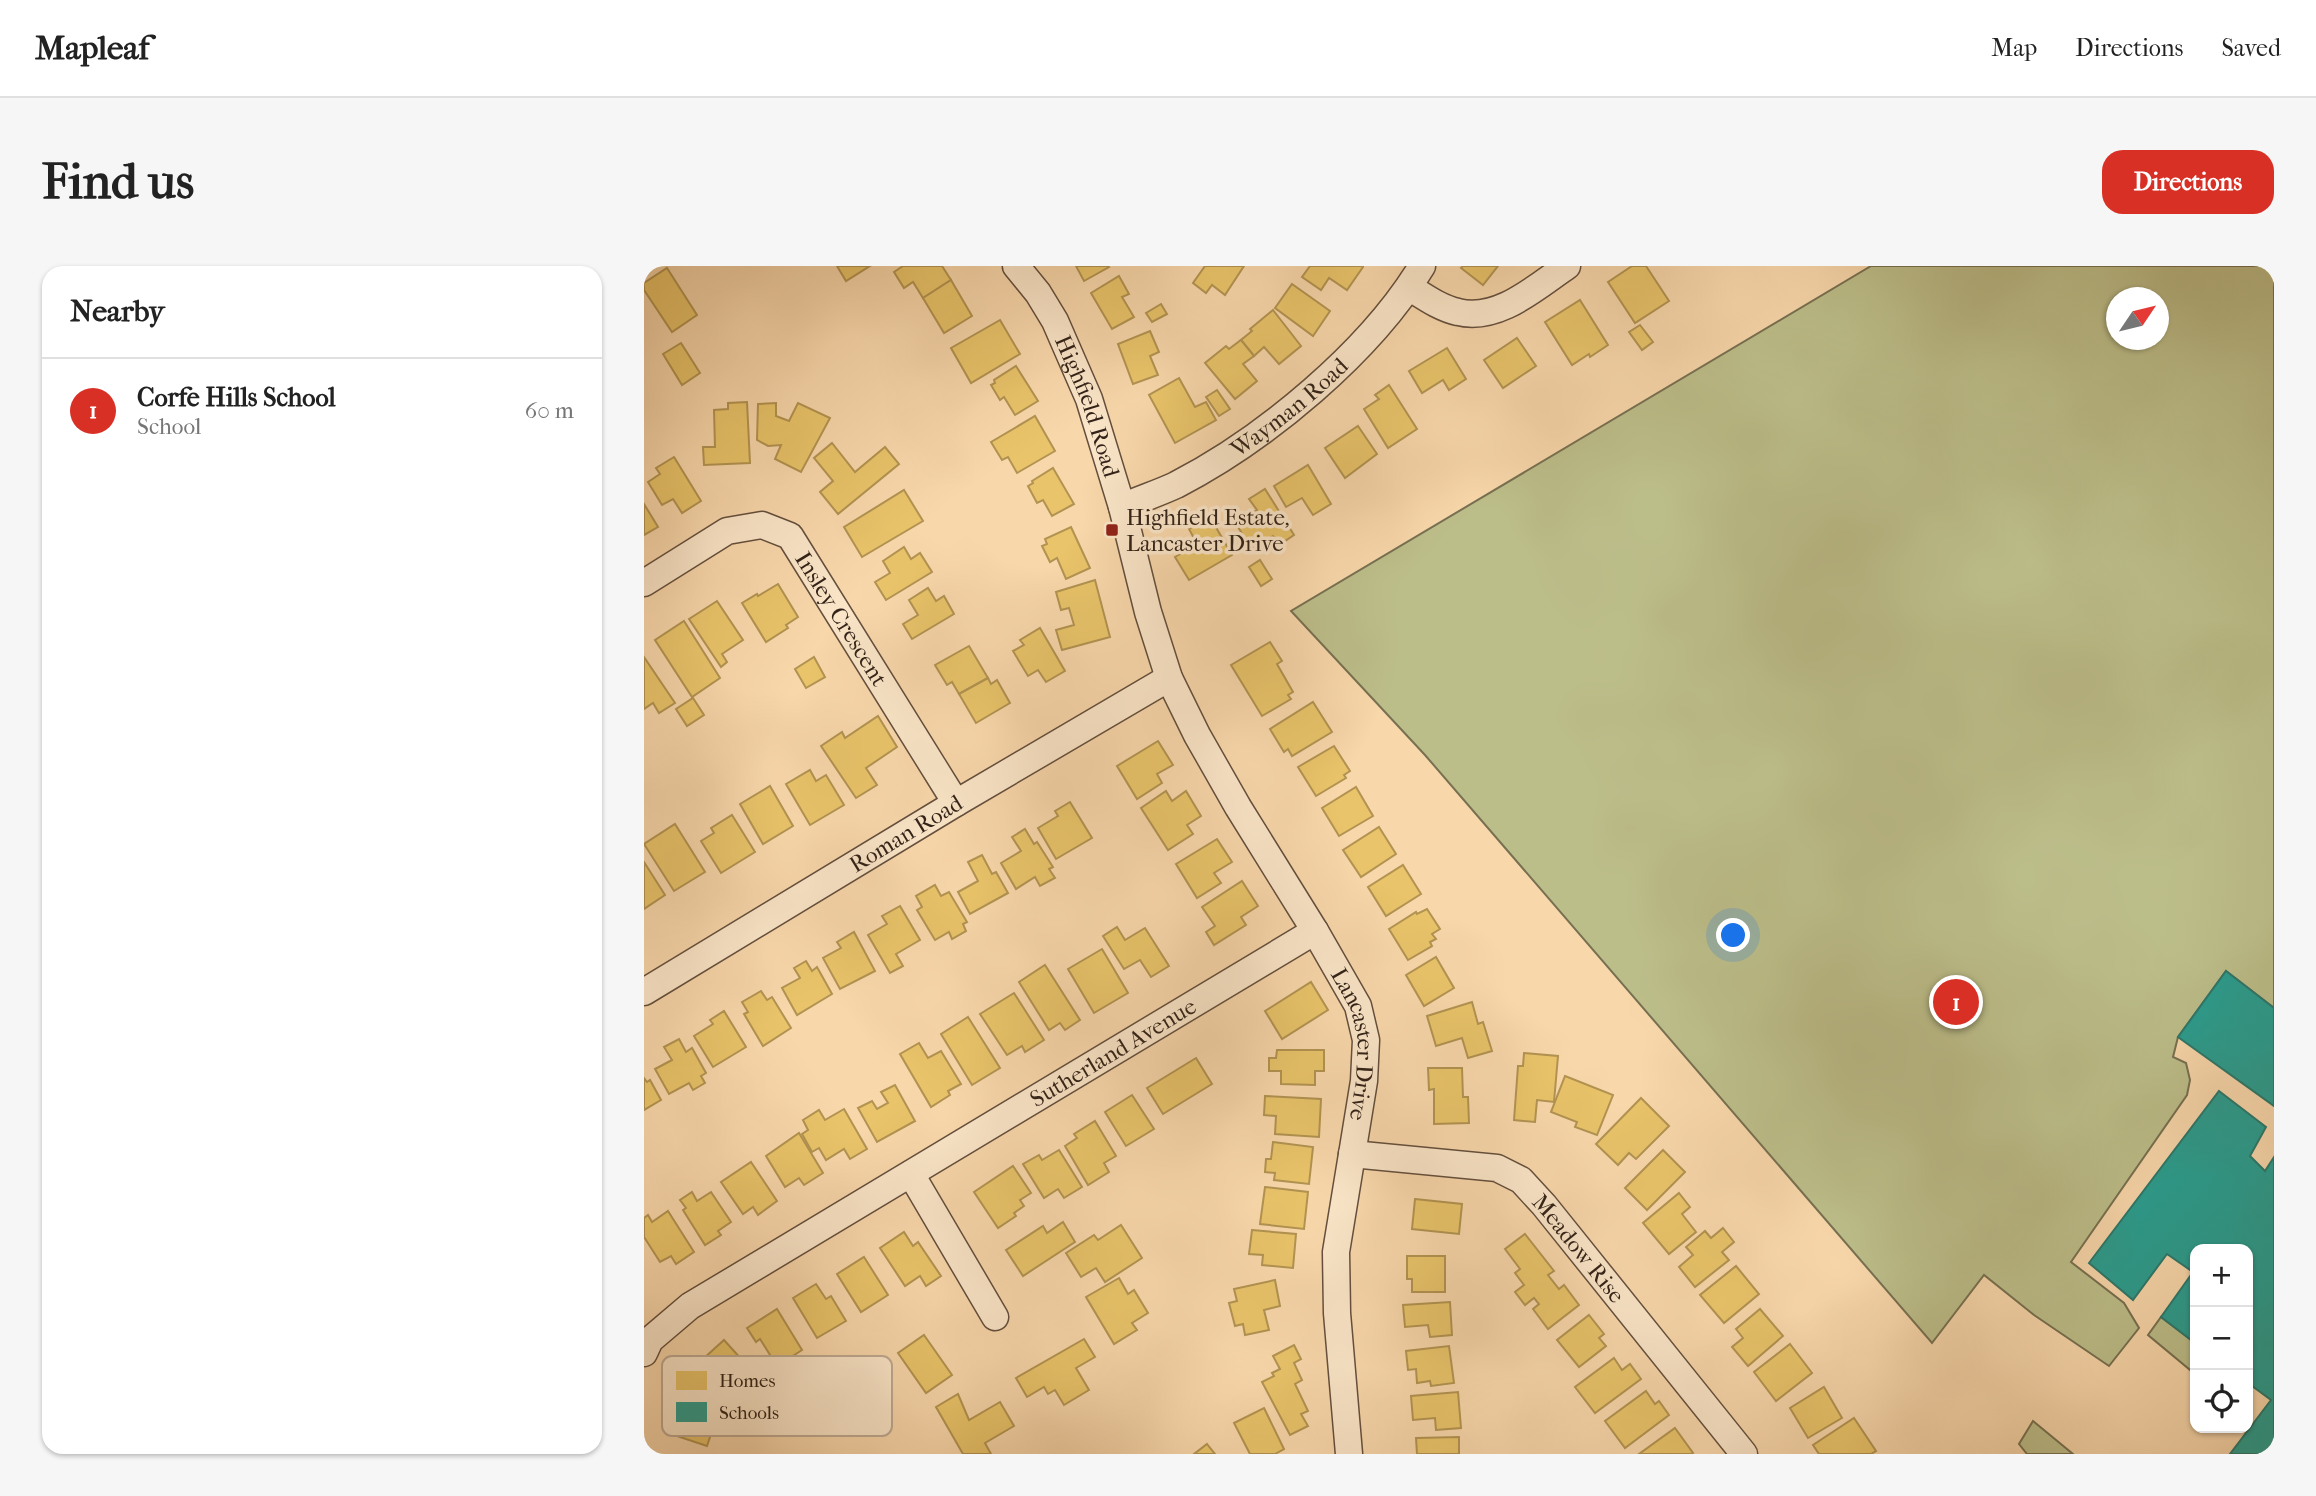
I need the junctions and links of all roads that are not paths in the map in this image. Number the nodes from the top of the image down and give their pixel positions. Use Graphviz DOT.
graph roads {
  1 [pos="1016,266"];
  2 [pos="1566,266"];
  3 [pos="1415,277"];
  4 [pos="1122,507"];
  5 [pos="644,583"];
  6 [pos="1169,678"];
  7 [pos="956,803"];
  8 [pos="1315,931"];
  9 [pos="644,992"];
  10 [pos="1352,1154"];
  11 [pos="911,1174"];
  12 [pos="995,1317"];
  13 [pos="644,1353"];
  14 [pos="1349,1454"];
  15 [pos="1744,1454"];
  1 -- 4 [label="street, Highfield Road"];
  2 -- 3 [label="street"];
  3 -- 4 [label="street, Wayman Road"];
  4 -- 6 [label="street, Highfield Road"];
  5 -- 7 [label="street, Insley Crescent"];
  6 -- 7 [label="street, Roman Road"];
  6 -- 8 [label="street, Lancaster Drive"];
  7 -- 9 [label="street, Roman Road"];
  8 -- 10 [label="street, Lancaster Drive"];
  8 -- 11 [label="street, Sutherland Avenue"];
  10 -- 14 [label="street, Lancaster Drive"];
  10 -- 15 [label="street, Meadow Rise"];
  11 -- 12 [label="street"];
  11 -- 13 [label="street, Sutherland Avenue"];
}
